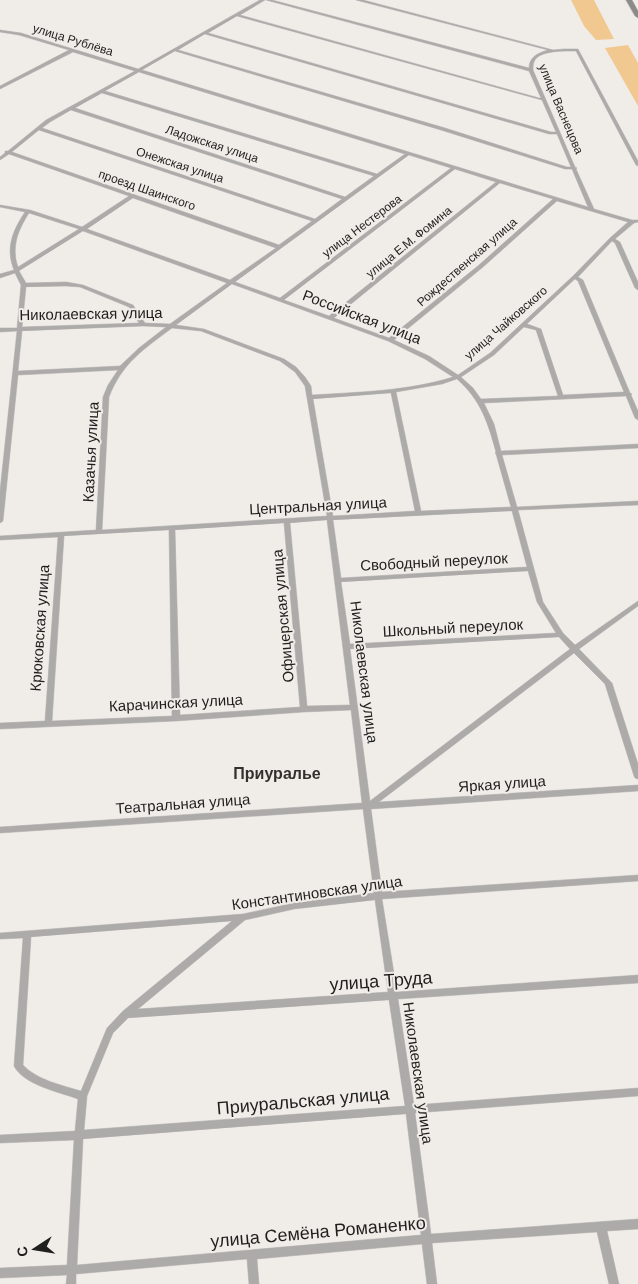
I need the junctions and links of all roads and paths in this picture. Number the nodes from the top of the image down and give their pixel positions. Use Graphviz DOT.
graph roads {
  1 [pos="264,0"];
  2 [pos="268,0"];
  3 [pos="358,0"];
  4 [pos="629,0"];
  5 [pos="237,15"];
  6 [pos="638,16"];
  7 [pos="0,31"];
  8 [pos="204,33"];
  9 [pos="73,50"];
  10 [pos="175,50"];
  11 [pos="551,50"];
  12 [pos="139,70"];
  13 [pos="531,70"];
  14 [pos="0,88"];
  15 [pos="101,91"];
  16 [pos="544,99"];
  17 [pos="71,108"];
  18 [pos="38,128"];
  19 [pos="559,133"];
  20 [pos="8,152"];
  21 [pos="409,154"];
  22 [pos="0,159"];
  23 [pos="638,165"];
  24 [pos="455,167"];
  25 [pos="575,168"];
  26 [pos="377,176"];
  27 [pos="500,181"];
  28 [pos="132,196"];
  29 [pos="556,198"];
  30 [pos="346,199"];
  31 [pos="0,206"];
  32 [pos="592,210"];
  33 [pos="28,211"];
  34 [pos="316,221"];
  35 [pos="635,222"];
  36 [pos="83,229"];
  37 [pos="612,239"];
  38 [pos="279,247"];
  39 [pos="15,270"];
  40 [pos="0,276"];
  41 [pos="575,277"];
  42 [pos="231,282"];
  43 [pos="24,286"];
  44 [pos="638,288"];
  45 [pos="281,300"];
  46 [pos="330,318"];
  47 [pos="143,324"];
  48 [pos="524,325"];
  49 [pos="171,326"];
  50 [pos="19,329"];
  51 [pos="0,330"];
  52 [pos="390,340"];
  53 [pos="120,368"];
  54 [pos="16,373"];
  55 [pos="458,377"];
  56 [pos="393,392"];
  57 [pos="629,394"];
  58 [pos="311,397"];
  59 [pos="561,397"];
  60 [pos="480,400"];
  61 [pos="638,418"];
  62 [pos="638,446"];
  63 [pos="498,453"];
  64 [pos="638,503"];
  65 [pos="514,509"];
  66 [pos="418,513"];
  67 [pos="330,518"];
  68 [pos="0,520"];
  69 [pos="287,520"];
  70 [pos="172,528"];
  71 [pos="100,532"];
  72 [pos="61,535"];
  73 [pos="0,538"];
  74 [pos="531,569"];
  75 [pos="338,580"];
  76 [pos="638,603"];
  77 [pos="561,635"];
  78 [pos="347,647"];
  79 [pos="576,648"];
  80 [pos="354,708"];
  81 [pos="304,709"];
  82 [pos="176,718"];
  83 [pos="48,724"];
  84 [pos="0,726"];
  85 [pos="638,776"];
  86 [pos="638,788"];
  87 [pos="368,806"];
  88 [pos="0,830"];
  89 [pos="638,878"];
  90 [pos="378,896"];
  91 [pos="243,918"];
  92 [pos="27,934"];
  93 [pos="0,936"];
  94 [pos="638,980"];
  95 [pos="393,997"];
  96 [pos="126,1014"];
  97 [pos="638,1092"];
  98 [pos="83,1096"];
  99 [pos="410,1109"];
  100 [pos="79,1135"];
  101 [pos="0,1139"];
  102 [pos="638,1224"];
  103 [pos="601,1227"];
  104 [pos="426,1239"];
  105 [pos="252,1254"];
  106 [pos="71,1270"];
  107 [pos="0,1273"];
  108 [pos="71,1284"];
  109 [pos="254,1284"];
  110 [pos="432,1284"];
  111 [pos="614,1284"];
  1 -- 5 [label="street"];
  2 -- 13 [label="street"];
  3 -- 11 [label="street"];
  4 -- 6 [label="main road"];
  5 -- 8 [label="street"];
  5 -- 16 [label="street"];
  7 -- 9 [label="street, улица Рублёва"];
  8 -- 10 [label="street"];
  8 -- 19 [label="street"];
  9 -- 12 [label="street, улица Рублёва"];
  9 -- 14 [label="street"];
  10 -- 12 [label="street"];
  10 -- 25 [label="street"];
  11 -- 13 [label="street, улица Васнецова"];
  11 -- 23 [label="street, улица Васнецова"];
  12 -- 15 [label="street"];
  12 -- 21 [label="street, улица Рублёва"];
  13 -- 16 [label="street, улица Васнецова"];
  15 -- 17 [label="street"];
  15 -- 26 [label="street"];
  16 -- 19 [label="street, улица Васнецова"];
  17 -- 18 [label="street"];
  17 -- 30 [label="street, Ладожская улица"];
  18 -- 20 [label="street"];
  18 -- 34 [label="street, Онежская улица"];
  19 -- 25 [label="street, улица Васнецова"];
  20 -- 22 [label="street"];
  20 -- 28 [label="street, проезд Шаинского"];
  21 -- 24 [label="street, улица Рублёва"];
  21 -- 26 [label="street"];
  24 -- 27 [label="street, улица Рублёва"];
  24 -- 45 [label="street, улица Нестерова"];
  25 -- 32 [label="street, улица Васнецова"];
  26 -- 30 [label="street"];
  27 -- 29 [label="street, улица Рублёва"];
  27 -- 46 [label="street, улица Е.М. Фомина"];
  28 -- 36 [label="street"];
  28 -- 38 [label="street, проезд Шаинского"];
  29 -- 32 [label="street, улица Рублёва"];
  29 -- 52 [label="street, Рождественская улица"];
  30 -- 34 [label="street"];
  31 -- 33 [label="street, Российская улица"];
  32 -- 35 [label="street, улица Рублёва"];
  33 -- 36 [label="street, Российская улица"];
  33 -- 39 [label="street"];
  34 -- 38 [label="street"];
  35 -- 37 [label="street, улица Чайковского"];
  36 -- 39 [label="street"];
  36 -- 42 [label="street, Российская улица"];
  37 -- 41 [label="street, улица Чайковского"];
  37 -- 44 [label="street"];
  38 -- 42 [label="street"];
  39 -- 40 [label="street"];
  39 -- 43 [label="street"];
  41 -- 48 [label="street, улица Чайковского"];
  41 -- 57 [label="street"];
  42 -- 45 [label="street, Российская улица"];
  42 -- 49 [label="street, Казачья улица"];
  43 -- 47 [label="street"];
  43 -- 50 [label="street"];
  45 -- 46 [label="street, Российская улица"];
  46 -- 52 [label="street, Российская улица"];
  47 -- 49 [label="street, Николаевская улица"];
  47 -- 50 [label="street, Николаевская улица"];
  48 -- 55 [label="street, улица Чайковского"];
  48 -- 59 [label="street"];
  49 -- 53 [label="street, Казачья улица"];
  49 -- 58 [label="street, Николаевская улица"];
  50 -- 51 [label="street, Николаевская улица"];
  50 -- 54 [label="street"];
  52 -- 55 [label="street, Российская улица"];
  53 -- 54 [label="street"];
  53 -- 71 [label="street, Казачья улица"];
  54 -- 68 [label="street"];
  55 -- 56 [label="street, улица Чайковского"];
  55 -- 60 [label="street, Российская улица"];
  56 -- 58 [label="street, улица Чайковского"];
  56 -- 66 [label="street"];
  57 -- 59 [label="street"];
  57 -- 61 [label="street"];
  58 -- 67 [label="street, Николаевская улица"];
  59 -- 60 [label="street"];
  60 -- 63 [label="street, Российская улица"];
  62 -- 63 [label="street"];
  63 -- 65 [label="street, Российская улица"];
  64 -- 65 [label="street, Центральная улица"];
  65 -- 66 [label="street, Центральная улица"];
  65 -- 74 [label="street, Российская улица"];
  66 -- 67 [label="street, Центральная улица"];
  67 -- 69 [label="street, Центральная улица"];
  67 -- 75 [label="street, Николаевская улица"];
  69 -- 70 [label="street, Центральная улица"];
  69 -- 81 [label="street, Офицерская улица"];
  70 -- 71 [label="street, Центральная улица"];
  70 -- 82 [label="street"];
  71 -- 72 [label="street, Центральная улица"];
  72 -- 73 [label="street, Центральная улица"];
  72 -- 83 [label="street, Крюковская улица"];
  74 -- 75 [label="street, Свободный переулок"];
  74 -- 77 [label="street, Российская улица"];
  75 -- 78 [label="street, Николаевская улица"];
  76 -- 79 [label="street"];
  77 -- 78 [label="street, Школьный переулок"];
  77 -- 79 [label="street, Российская улица"];
  78 -- 80 [label="street, Николаевская улица"];
  79 -- 85 [label="street, Российская улица"];
  79 -- 87 [label="street"];
  80 -- 81 [label="street, Карачинская улица"];
  80 -- 87 [label="street, Николаевская улица"];
  81 -- 82 [label="street, Карачинская улица"];
  82 -- 83 [label="street, Карачинская улица"];
  83 -- 84 [label="street, Карачинская улица"];
  86 -- 87 [label="street, Яркая улица"];
  87 -- 88 [label="street, Театральная улица"];
  87 -- 90 [label="street, Николаевская улица"];
  89 -- 90 [label="street, Константиновская улица"];
  90 -- 91 [label="street, Константиновская улица"];
  90 -- 95 [label="street, Николаевская улица"];
  91 -- 92 [label="street, Константиновская улица"];
  91 -- 96 [label="street"];
  92 -- 93 [label="street, Константиновская улица"];
  92 -- 98 [label="street"];
  94 -- 95 [label="street, улица Труда"];
  95 -- 96 [label="street, улица Труда"];
  95 -- 99 [label="street, Николаевская улица"];
  96 -- 98 [label="street"];
  97 -- 99 [label="street, Приуральская улица"];
  98 -- 100 [label="street"];
  99 -- 100 [label="street, Приуральская улица"];
  99 -- 104 [label="street, Николаевская улица"];
  100 -- 101 [label="street, Приуральская улица"];
  100 -- 106 [label="street"];
  102 -- 103 [label="street, улица Семёна Романенко"];
  103 -- 104 [label="street, улица Семёна Романенко"];
  103 -- 111 [label="street"];
  104 -- 105 [label="street, улица Семёна Романенко"];
  104 -- 110 [label="street, Николаевская улица"];
  105 -- 106 [label="street, улица Семёна Романенко"];
  105 -- 109 [label="street"];
  106 -- 107 [label="street, улица Семёна Романенко"];
  106 -- 108 [label="street"];
}
